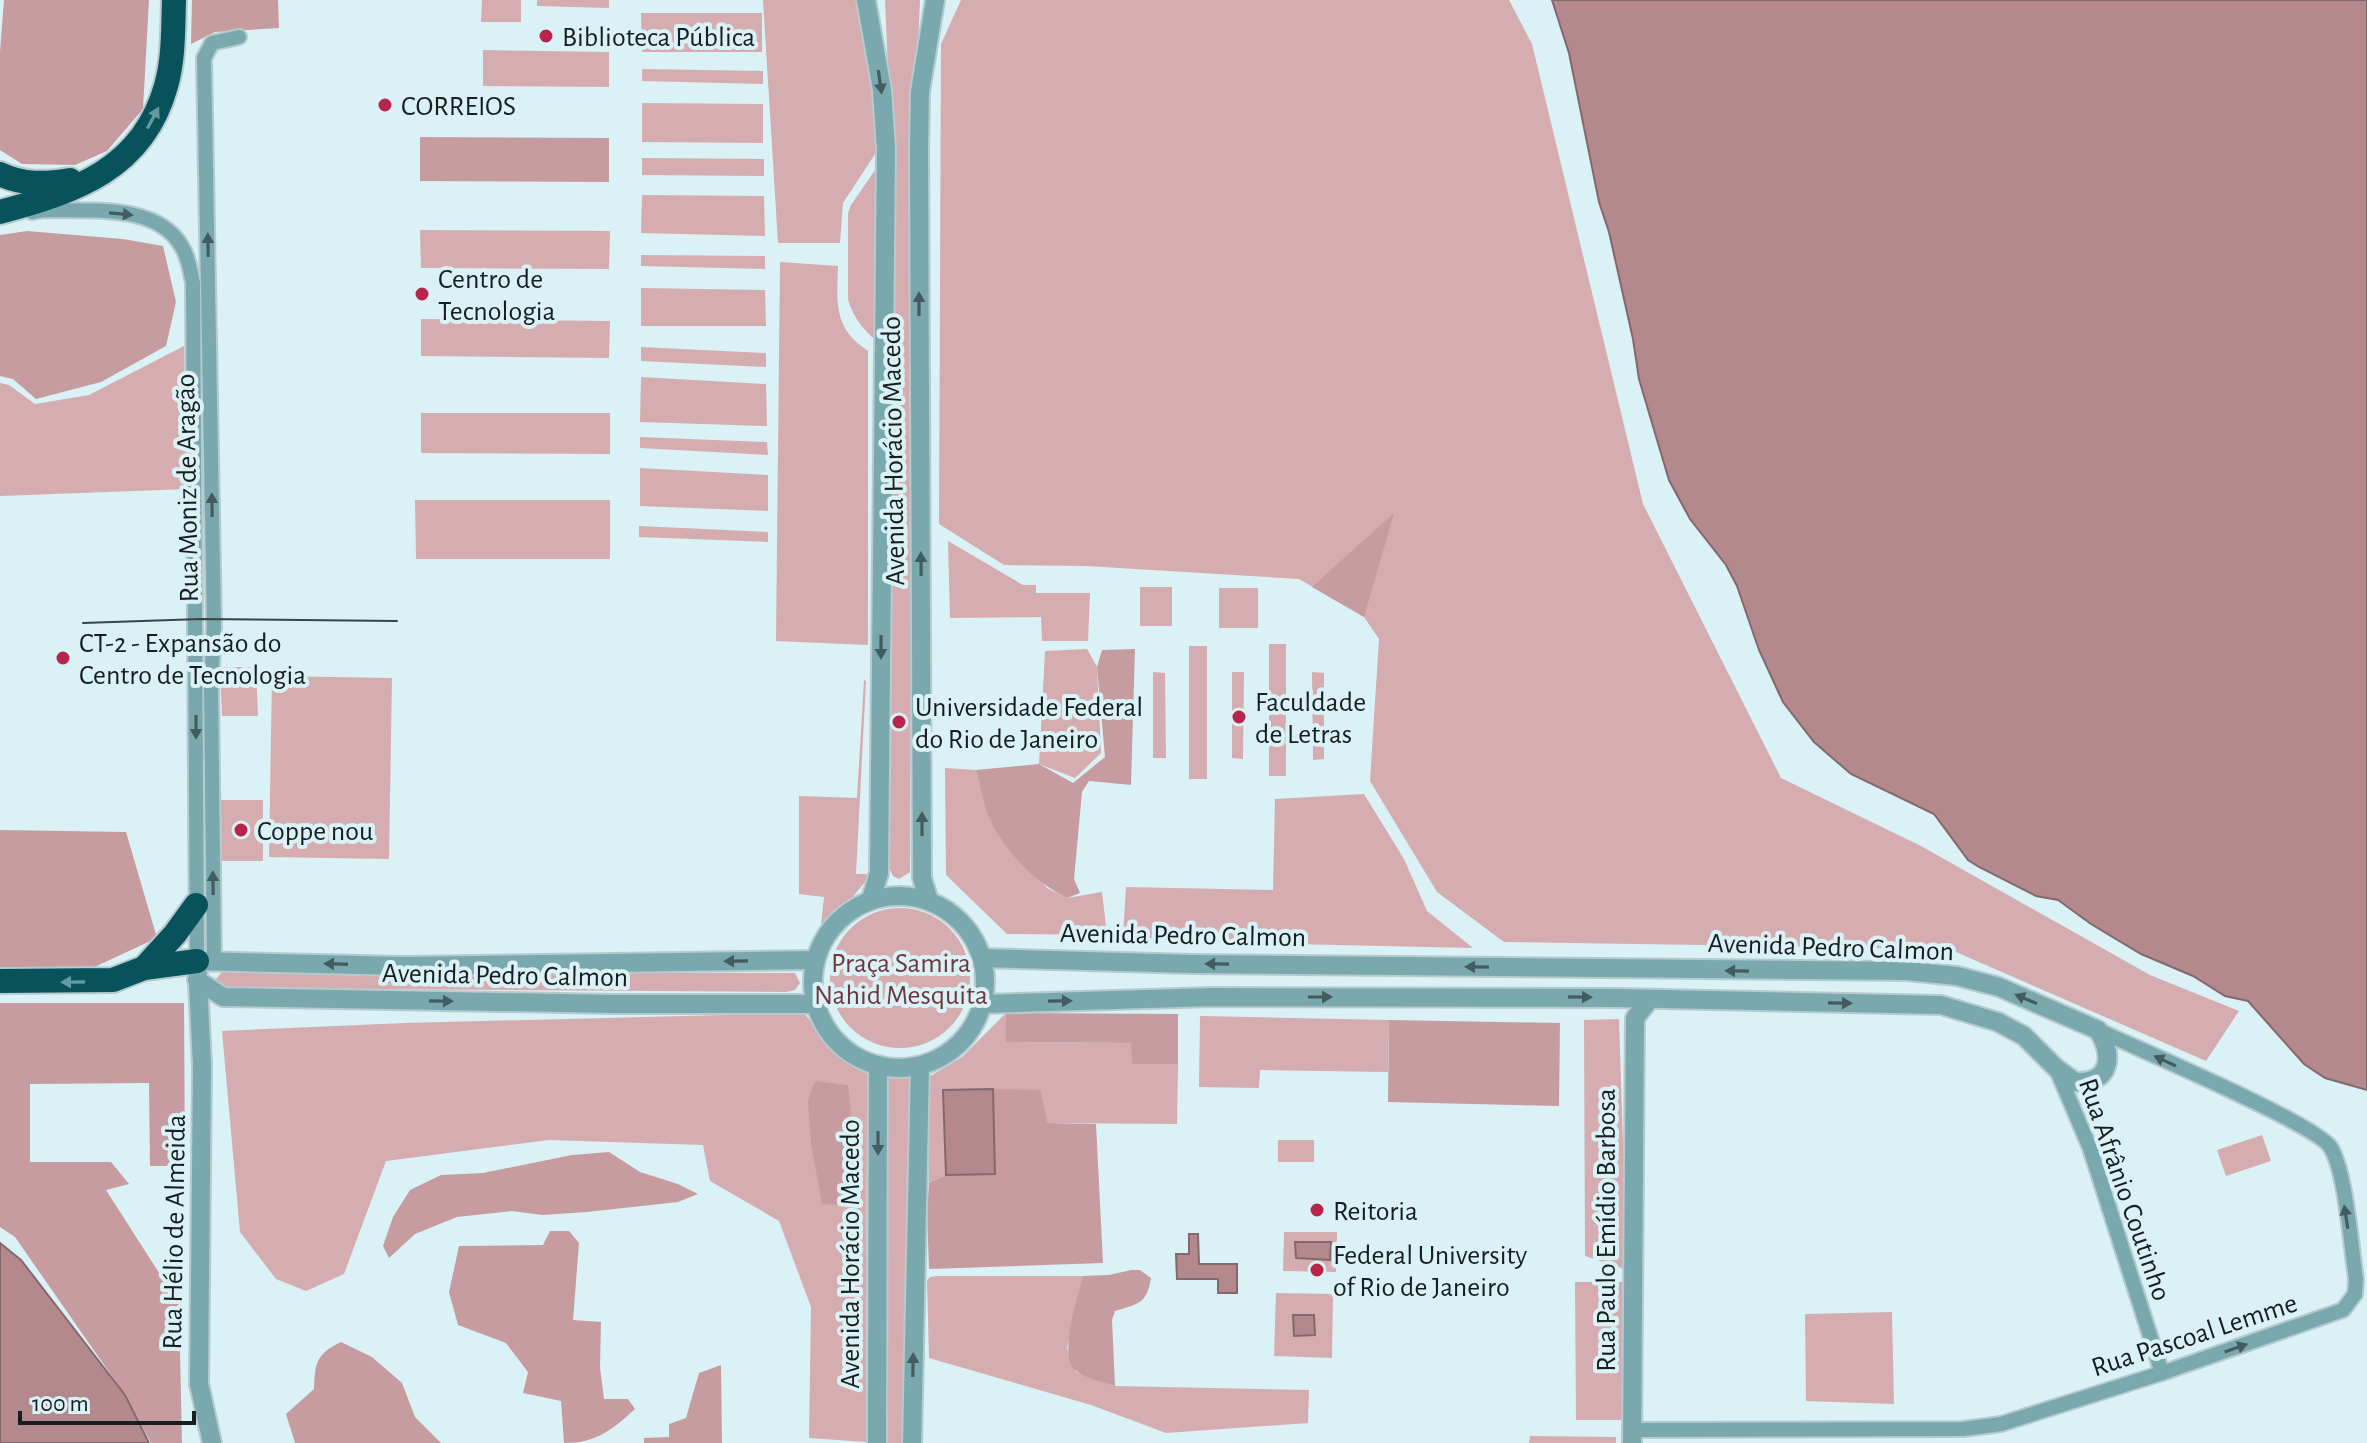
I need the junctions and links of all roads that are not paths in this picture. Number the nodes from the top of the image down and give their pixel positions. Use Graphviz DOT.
graph roads {
  1 [pos="174,0"];
  2 [pos="926,0"];
  3 [pos="935,0"];
  4 [pos="871,5"];
  5 [pos="929,26"];
  6 [pos="239,37"];
  7 [pos="0,174"];
  8 [pos="100,174"];
  9 [pos="0,214"];
  10 [pos="871,899"];
  11 [pos="929,901"];
  12 [pos="196,905"];
  13 [pos="982,958"];
  14 [pos="814,960"];
  15 [pos="144,968"];
  16 [pos="203,968"];
  17 [pos="0,981"];
  18 [pos="223,997"];
  19 [pos="1618,998"];
  20 [pos="1650,999"];
  21 [pos="815,1004"];
  22 [pos="982,1004"];
  23 [pos="1635,1018"];
  24 [pos="201,1019"];
  25 [pos="2098,1030"];
  26 [pos="878,1065"];
  27 [pos="920,1066"];
  28 [pos="2056,1068"];
  29 [pos="2361,1281"];
  30 [pos="2162,1373"];
  31 [pos="877,1423"];
  32 [pos="912,1423"];
  33 [pos="1632,1437"];
  34 [pos="212,1443"];
  35 [pos="877,1443"];
  36 [pos="912,1443"];
  8 -- 1 [label="highway, one-way"];
  2 -- 5 [label="street"];
  3 -- 5 [label="street, Avenida Horácio Macedo"];
  4 -- 10 [label="street, Avenida Horácio Macedo, one-way"];
  11 -- 5 [label="street, Avenida Horácio Macedo, one-way"];
  16 -- 6 [label="street, Rua Moniz de Aragão, one-way"];
  7 -- 8 [label="highway"];
  8 -- 9 [label="highway"];
  9 -- 12 [label="street, Rua Moniz de Aragão, one-way"];
  10 -- 11 [label="street"];
  10 -- 14 [label="street"];
  11 -- 13 [label="street"];
  12 -- 15 [label="highway"];
  12 -- 16 [label="street, Rua Moniz de Aragão"];
  13 -- 22 [label="street"];
  25 -- 13 [label="street, Avenida Pedro Calmon, one-way"];
  14 -- 16 [label="street, Avenida Pedro Calmon, one-way"];
  14 -- 21 [label="street"];
  15 -- 16 [label="highway"];
  15 -- 17 [label="highway, one-way"];
  16 -- 18 [label="street"];
  16 -- 24 [label="street, Rua Hélio de Almeida"];
  18 -- 21 [label="street, Avenida Pedro Calmon, one-way"];
  18 -- 24 [label="street"];
  19 -- 20 [label="street, Avenida Pedro Calmon"];
  22 -- 19 [label="street, Avenida Pedro Calmon, one-way"];
  19 -- 23 [label="street"];
  20 -- 23 [label="street"];
  20 -- 28 [label="street, Avenida Pedro Calmon, one-way"];
  21 -- 26 [label="street"];
  22 -- 27 [label="street"];
  23 -- 33 [label="street, Rua Paulo Emídio Barbosa"];
  24 -- 34 [label="street, Rua Hélio de Almeida"];
  25 -- 28 [label="street, Avenida Pedro Calmon"];
  29 -- 25 [label="street, Rua Pascoal Lemme, one-way"];
  26 -- 27 [label="street"];
  26 -- 31 [label="street, Avenida Horácio Macedo, one-way"];
  32 -- 27 [label="street, one-way"];
  28 -- 30 [label="street, Rua Afrânio Coutinho"];
  30 -- 29 [label="street, Rua Pascoal Lemme, one-way"];
  30 -- 33 [label="street, Rua Pascoal Lemme"];
  31 -- 32 [label="street"];
  31 -- 35 [label="street, Avenida Horácio Macedo"];
  32 -- 36 [label="street"];
}
